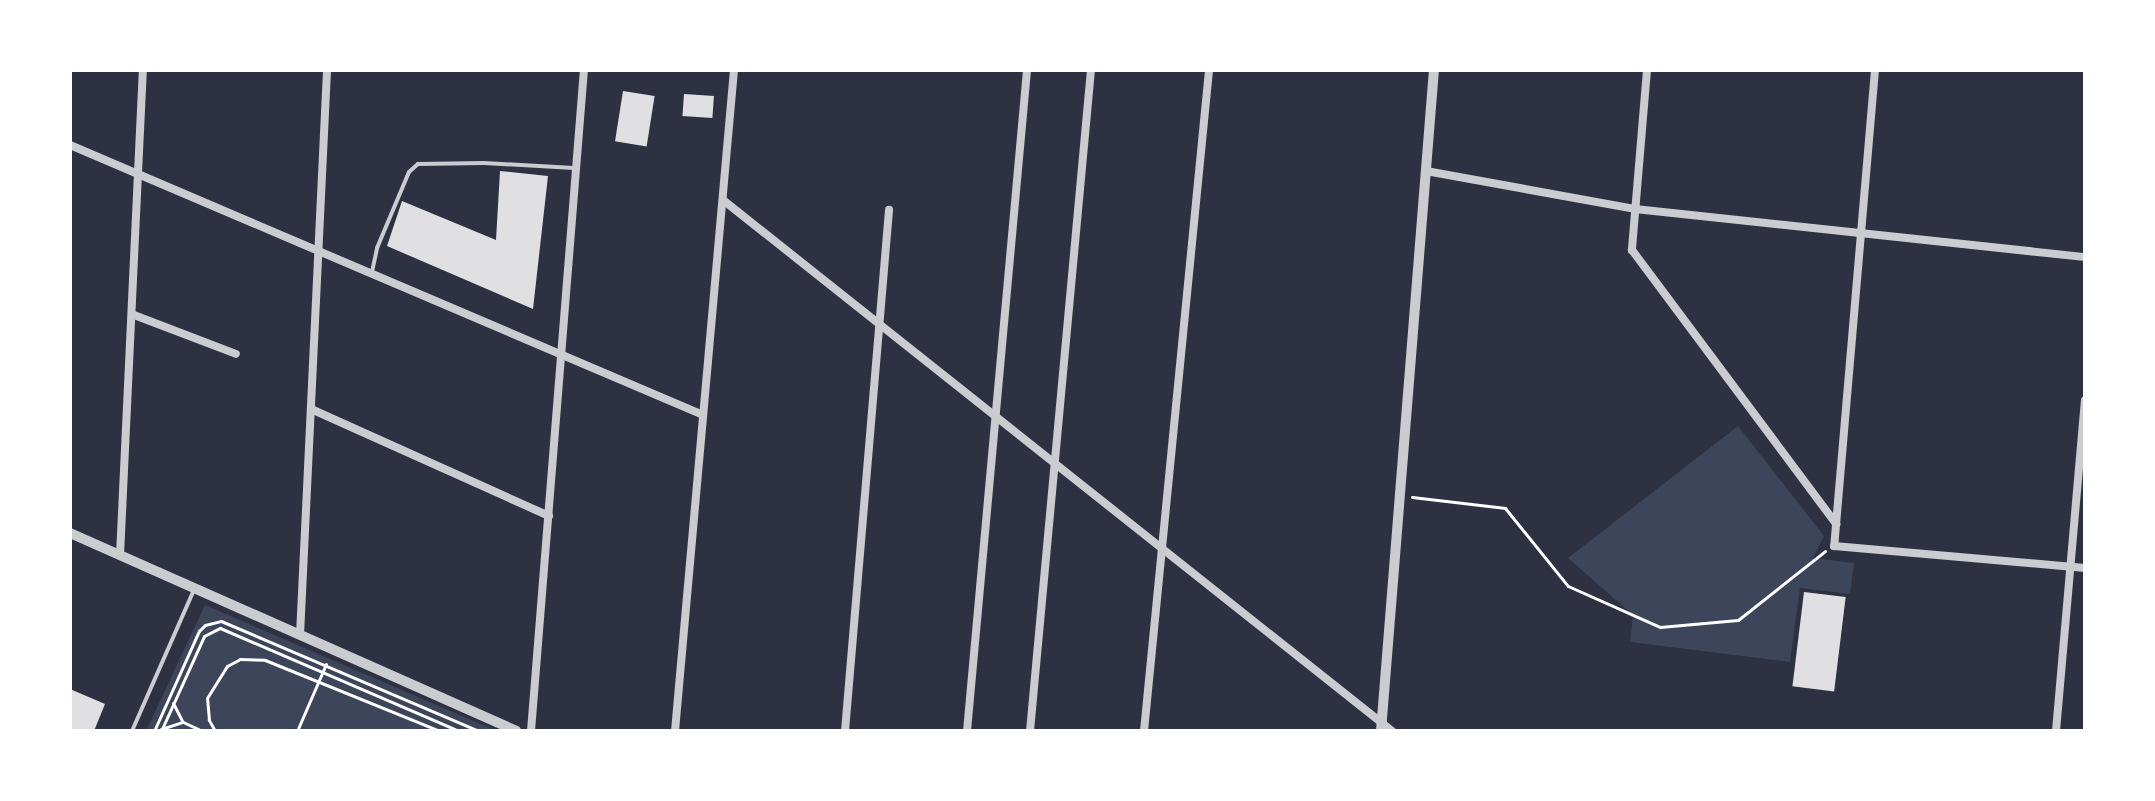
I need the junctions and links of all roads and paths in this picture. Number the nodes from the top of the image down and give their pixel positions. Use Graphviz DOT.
graph roads {
  1 [pos="143,70"];
  2 [pos="327,70"];
  3 [pos="584,70"];
  4 [pos="734,70"];
  5 [pos="1027,70"];
  6 [pos="1091,70"];
  7 [pos="1209,70"];
  8 [pos="1434,70"];
  9 [pos="1647,70"];
  10 [pos="1875,70"];
  11 [pos="70,145"];
  12 [pos="576,168"];
  13 [pos="1426,171"];
  14 [pos="140,174"];
  15 [pos="723,200"];
  16 [pos="1635,209"];
  17 [pos="889,210"];
  18 [pos="1862,233"];
  19 [pos="318,251"];
  20 [pos="2085,257"];
  21 [pos="372,274"];
  22 [pos="134,315"];
  23 [pos="880,325"];
  24 [pos="236,354"];
  25 [pos="562,355"];
  26 [pos="2085,400"];
  27 [pos="311,409"];
  28 [pos="703,415"];
  29 [pos="996,415"];
  30 [pos="1054,464"];
  31 [pos="1400,496"];
  32 [pos="549,516"];
  33 [pos="1836,524"];
  34 [pos="70,533"];
  35 [pos="1834,546"];
  36 [pos="1162,548"];
  37 [pos="120,555"];
  38 [pos="2071,567"];
  39 [pos="2085,568"];
  40 [pos="195,588"];
  41 [pos="300,635"];
  42 [pos="333,650"];
  43 [pos="326,665"];
  44 [pos="323,672"];
  45 [pos="319,680"];
  46 [pos="173,703"];
  47 [pos="183,722"];
  48 [pos="1381,727"];
  49 [pos="161,730"];
  50 [pos="434,730"];
  51 [pos="132,731"];
  52 [pos="154,731"];
  53 [pos="202,731"];
  54 [pos="215,731"];
  55 [pos="297,731"];
  56 [pos="440,731"];
  57 [pos="459,731"];
  58 [pos="479,731"];
  59 [pos="516,731"];
  60 [pos="531,731"];
  61 [pos="675,731"];
  62 [pos="845,731"];
  63 [pos="967,731"];
  64 [pos="1030,731"];
  65 [pos="1144,731"];
  66 [pos="1392,731"];
  67 [pos="2056,731"];
  1 -- 14 [label="street"];
  2 -- 19 [label="street"];
  3 -- 12 [label="street"];
  4 -- 15 [label="street"];
  5 -- 29 [label="street"];
  6 -- 30 [label="street"];
  7 -- 36 [label="street"];
  8 -- 13 [label="street"];
  9 -- 16 [label="street"];
  10 -- 18 [label="street"];
  11 -- 14 [label="street"];
  12 -- 21 [label="lane"];
  12 -- 25 [label="street"];
  13 -- 16 [label="street"];
  13 -- 31 [label="street"];
  14 -- 19 [label="street"];
  14 -- 22 [label="street"];
  15 -- 23 [label="street"];
  15 -- 28 [label="street"];
  16 -- 18 [label="street"];
  16 -- 33 [label="street"];
  17 -- 23 [label="street"];
  18 -- 20 [label="street"];
  18 -- 33 [label="street"];
  19 -- 21 [label="street"];
  19 -- 27 [label="street"];
  21 -- 25 [label="street"];
  22 -- 24 [label="street"];
  22 -- 37 [label="street"];
  23 -- 29 [label="street"];
  23 -- 62 [label="street"];
  25 -- 28 [label="street"];
  25 -- 32 [label="street"];
  26 -- 38 [label="street"];
  27 -- 32 [label="street"];
  27 -- 41 [label="street"];
  28 -- 61 [label="street"];
  29 -- 30 [label="street"];
  29 -- 63 [label="street"];
  30 -- 36 [label="street"];
  30 -- 64 [label="street"];
  31 -- 35 [label="path"];
  31 -- 48 [label="street"];
  32 -- 60 [label="street"];
  33 -- 35 [label="street"];
  34 -- 37 [label="street"];
  35 -- 38 [label="street"];
  36 -- 48 [label="street"];
  36 -- 65 [label="street"];
  37 -- 40 [label="street"];
  38 -- 39 [label="street"];
  38 -- 67 [label="street"];
  40 -- 41 [label="street"];
  40 -- 51 [label="lane"];
  41 -- 42 [label="street"];
  42 -- 43 [label="path"];
  42 -- 59 [label="street"];
  43 -- 44 [label="path"];
  43 -- 52 [label="path"];
  43 -- 58 [label="path"];
  44 -- 45 [label="path"];
  44 -- 46 [label="path"];
  44 -- 57 [label="path"];
  45 -- 50 [label="path"];
  45 -- 54 [label="path"];
  45 -- 55 [label="path"];
  46 -- 47 [label="path"];
  46 -- 49 [label="path"];
  47 -- 49 [label="path"];
  47 -- 53 [label="path"];
  48 -- 66 [label="street"];
  50 -- 56 [label="path"];
}
